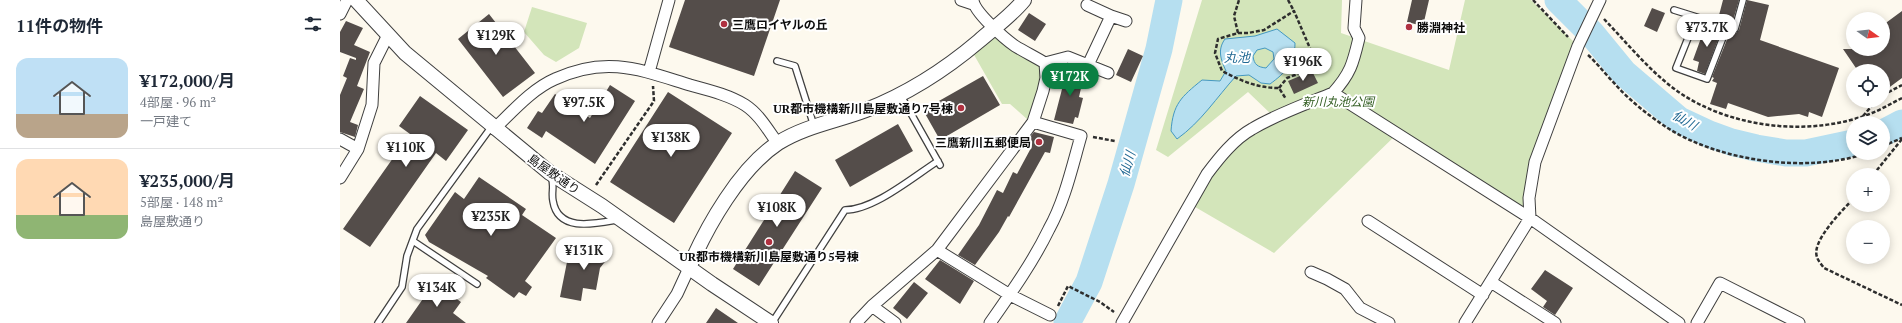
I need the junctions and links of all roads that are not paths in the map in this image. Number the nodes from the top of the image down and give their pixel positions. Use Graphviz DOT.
graph roads {
  1 [pos="347,0"];
  2 [pos="356,0"];
  3 [pos="669,0"];
  4 [pos="961,0"];
  5 [pos="1024,0"];
  6 [pos="1356,0"];
  7 [pos="1743,0"];
  8 [pos="973,2"];
  9 [pos="1087,5"];
  10 [pos="1598,5"];
  11 [pos="1674,10"];
  12 [pos="340,14"];
  13 [pos="1111,16"];
  14 [pos="1696,18"];
  15 [pos="1126,21"];
  16 [pos="1727,27"];
  17 [pos="995,29"];
  18 [pos="388,35"];
  19 [pos="777,60"];
  20 [pos="1046,63"];
  21 [pos="1088,65"];
  22 [pos="650,72"];
  23 [pos="1108,73"];
  24 [pos="1333,93"];
  25 [pos="900,94"];
  26 [pos="1033,122"];
  27 [pos="493,127"];
  28 [pos="814,127"];
  29 [pos="340,139"];
  30 [pos="778,144"];
  31 [pos="358,149"];
  32 [pos="550,173"];
  33 [pos="340,178"];
  34 [pos="1530,218"];
  35 [pos="620,219"];
  36 [pos="1368,221"];
  37 [pos="413,241"];
  38 [pos="937,250"];
  39 [pos="689,268"];
  40 [pos="1312,272"];
  41 [pos="1490,282"];
  42 [pos="477,284"];
  43 [pos="1010,295"];
  44 [pos="1483,295"];
  45 [pos="872,306"];
  46 [pos="1053,313"];
  47 [pos="1123,321"];
  48 [pos="378,323"];
  49 [pos="658,323"];
  50 [pos="771,323"];
  51 [pos="856,323"];
  52 [pos="895,323"];
  53 [pos="990,323"];
  54 [pos="1389,323"];
  55 [pos="1465,323"];
  56 [pos="1555,323"];
  57 [pos="1679,323"];
  58 [pos="1697,323"];
  59 [pos="1799,323"];
  1 -- 12 [label="street"];
  2 -- 18 [label="street, 島屋敷通り"];
  3 -- 22 [label="street"];
  4 -- 8 [label="street"];
  5 -- 17 [label="street"];
  6 -- 24 [label="street"];
  7 -- 16 [label="lane"];
  8 -- 17 [label="street"];
  9 -- 13 [label="street"];
  10 -- 34 [label="street"];
  11 -- 14 [label="lane"];
  13 -- 15 [label="street"];
  13 -- 21 [label="street"];
  14 -- 16 [label="lane"];
  14 -- 16 [label="lane"];
  17 -- 20 [label="street"];
  17 -- 25 [label="street"];
  18 -- 27 [label="street, 島屋敷通り"];
  18 -- 31 [label="street"];
  19 -- 28 [label="lane"];
  20 -- 21 [label="street"];
  20 -- 26 [label="street"];
  21 -- 23 [label="street"];
  22 -- 27 [label="street"];
  22 -- 30 [label="street"];
  24 -- 34 [label="street"];
  24 -- 47 [label="street"];
  25 -- 28 [label="street"];
  25 -- 50 [label="lane"];
  26 -- 38 [label="street"];
  26 -- 43 [label="street"];
  27 -- 32 [label="street, 島屋敷通り"];
  27 -- 37 [label="lane"];
  28 -- 30 [label="street"];
  29 -- 31 [label="street"];
  30 -- 39 [label="street"];
  31 -- 33 [label="street"];
  32 -- 35 [label="street, 島屋敷通り"];
  32 -- 35 [label="lane"];
  34 -- 41 [label="street"];
  34 -- 57 [label="street"];
  35 -- 39 [label="street, 島屋敷通り"];
  36 -- 44 [label="street"];
  37 -- 42 [label="lane"];
  37 -- 48 [label="lane"];
  38 -- 43 [label="street"];
  38 -- 45 [label="street"];
  39 -- 49 [label="street"];
  39 -- 50 [label="street, 島屋敷通り"];
  40 -- 54 [label="street"];
  41 -- 44 [label="street"];
  41 -- 56 [label="street"];
  43 -- 46 [label="street"];
  43 -- 53 [label="street"];
  44 -- 55 [label="street"];
  45 -- 51 [label="street"];
  45 -- 52 [label="street"];
  58 -- 59 [label="street"];
}
